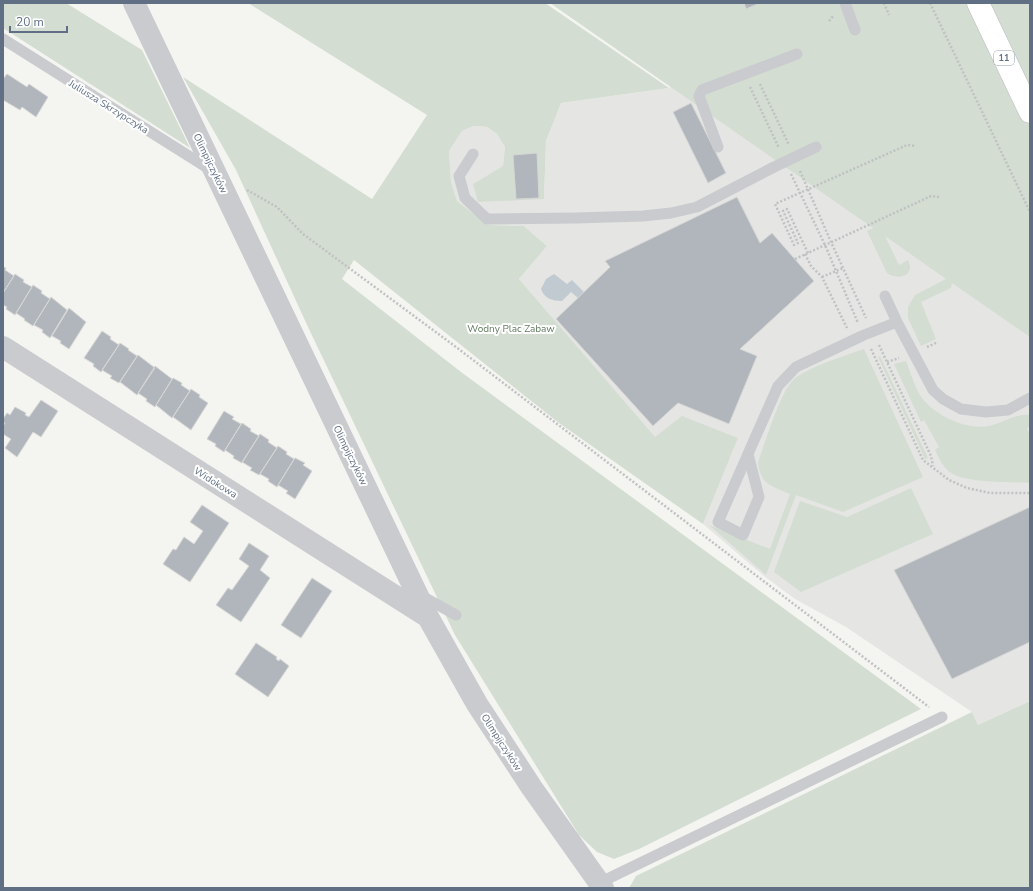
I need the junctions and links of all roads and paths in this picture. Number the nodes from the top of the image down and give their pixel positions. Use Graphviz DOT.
graph roads {
  1 [pos="134,3"];
  2 [pos="845,3"];
  3 [pos="884,3"];
  4 [pos="930,3"];
  5 [pos="978,3"];
  6 [pos="889,15"];
  7 [pos="855,30"];
  8 [pos="3,39"];
  9 [pos="797,54"];
  10 [pos="749,72"];
  11 [pos="1030,112"];
  12 [pos="916,146"];
  13 [pos="718,147"];
  14 [pos="816,147"];
  15 [pos="473,154"];
  16 [pos="790,159"];
  17 [pos="215,173"];
  18 [pos="243,188"];
  19 [pos="808,189"];
  20 [pos="800,192"];
  21 [pos="940,197"];
  22 [pos="1030,212"];
  23 [pos="830,242"];
  24 [pos="825,245"];
  25 [pos="806,254"];
  26 [pos="795,259"];
  27 [pos="843,268"];
  28 [pos="836,271"];
  29 [pos="822,277"];
  30 [pos="885,296"];
  31 [pos="867,320"];
  32 [pos="896,322"];
  33 [pos="859,325"];
  34 [pos="853,341"];
  35 [pos="938,342"];
  36 [pos="878,343"];
  37 [pos="869,345"];
  38 [pos="3,347"];
  39 [pos="923,349"];
  40 [pos="905,356"];
  41 [pos="887,362"];
  42 [pos="1030,398"];
  43 [pos="748,454"];
  44 [pos="933,467"];
  45 [pos="1030,493"];
  46 [pos="417,594"];
  47 [pos="456,615"];
  48 [pos="428,617"];
  49 [pos="942,717"];
  50 [pos="601,886"];
  1 -- 17 [label="street, Olimpijczyków"];
  2 -- 7 [label="lane"];
  3 -- 6 [label="path"];
  4 -- 22 [label="path"];
  5 -- 11 [label="highway, 11"];
  8 -- 17 [label="lane, Juliusza Skrzypczyka"];
  9 -- 10 [label="lane"];
  10 -- 13 [label="lane"];
  10 -- 16 [label="path"];
  10 -- 16 [label="path"];
  12 -- 19 [label="path"];
  14 -- 16 [label="lane"];
  15 -- 16 [label="lane"];
  16 -- 19 [label="path"];
  16 -- 20 [label="path"];
  17 -- 46 [label="street, Olimpijczyków"];
  18 -- 49 [label="path"];
  19 -- 20 [label="path"];
  19 -- 23 [label="path"];
  20 -- 24 [label="path"];
  20 -- 25 [label="path"];
  21 -- 23 [label="path"];
  23 -- 24 [label="path"];
  23 -- 27 [label="path"];
  24 -- 25 [label="path"];
  24 -- 28 [label="path"];
  25 -- 26 [label="path"];
  25 -- 29 [label="path"];
  27 -- 28 [label="path"];
  27 -- 31 [label="path"];
  28 -- 29 [label="path"];
  28 -- 33 [label="path"];
  29 -- 34 [label="path"];
  30 -- 32 [label="lane"];
  32 -- 34 [label="lane"];
  32 -- 42 [label="lane"];
  34 -- 43 [label="lane"];
  35 -- 39 [label="path"];
  36 -- 41 [label="path"];
  37 -- 44 [label="path"];
  38 -- 48 [label="street, Widokowa"];
  40 -- 41 [label="path"];
  41 -- 44 [label="path"];
  43 -- 43 [label="lane"];
  44 -- 45 [label="path"];
  46 -- 47 [label="lane"];
  46 -- 48 [label="street, Olimpijczyków"];
  48 -- 50 [label="street, Olimpijczyków"];
  49 -- 50 [label="lane"];
}
